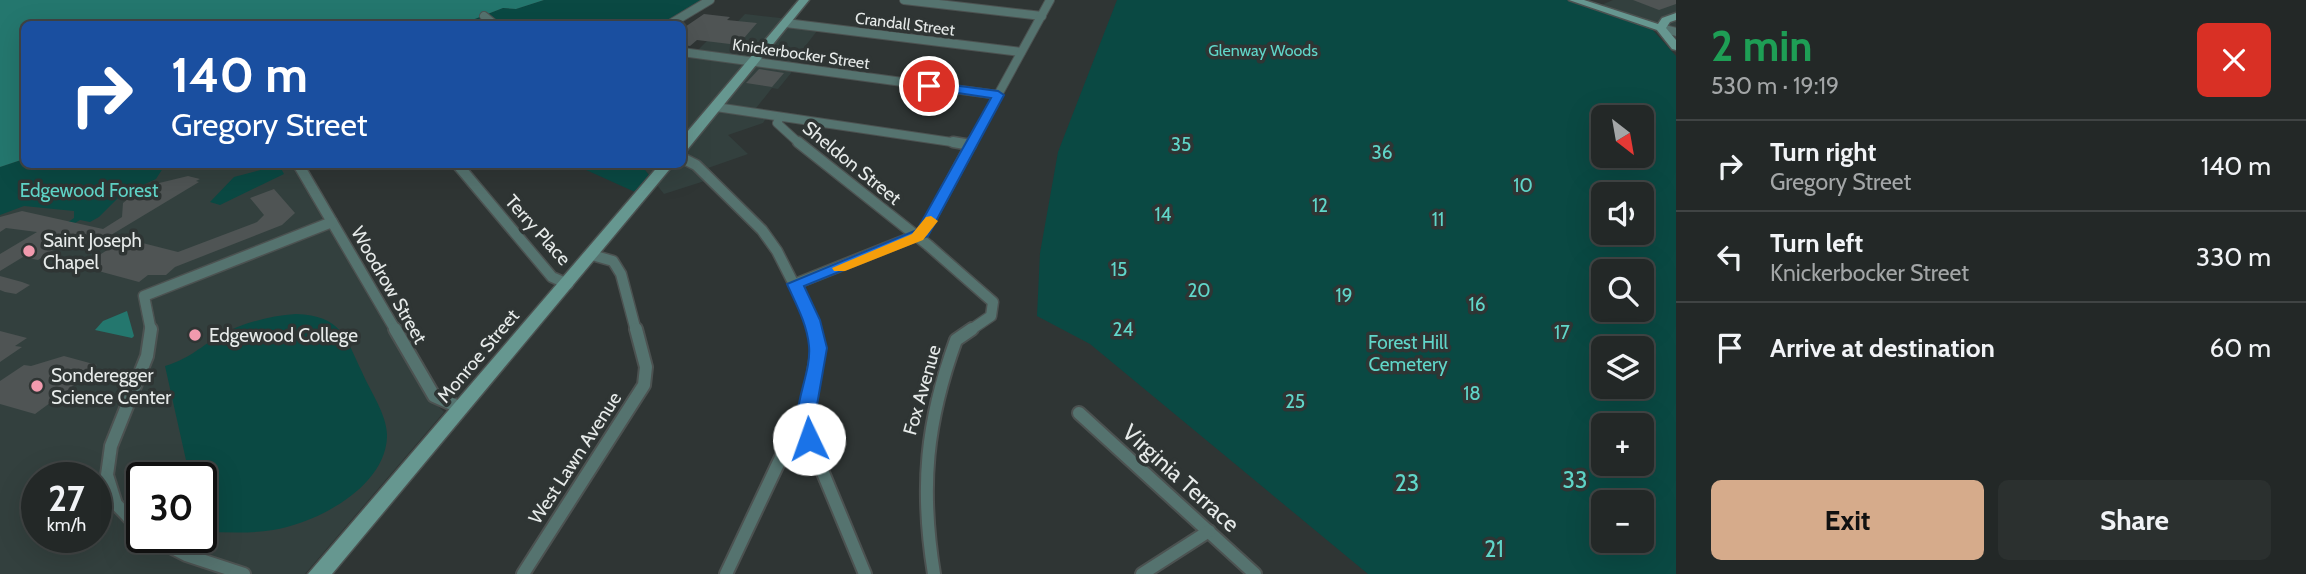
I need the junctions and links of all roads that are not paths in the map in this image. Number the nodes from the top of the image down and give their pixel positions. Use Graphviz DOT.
graph roads {
  1 [pos="710,0"];
  2 [pos="804,0"];
  3 [pos="904,0"];
  4 [pos="1050,0"];
  5 [pos="1574,0"];
  6 [pos="484,16"];
  7 [pos="1042,16"];
  8 [pos="1676,16"];
  9 [pos="491,21"];
  10 [pos="675,21"];
  11 [pos="786,23"];
  12 [pos="1661,28"];
  13 [pos="1676,32"];
  14 [pos="1676,47"];
  15 [pos="1021,52"];
  16 [pos="686,53"];
  17 [pos="753,61"];
  18 [pos="998,95"];
  19 [pos="716,107"];
  20 [pos="780,117"];
  21 [pos="686,141"];
  22 [pos="971,145"];
  23 [pos="686,160"];
  24 [pos="300,168"];
  25 [pos="460,168"];
  26 [pos="665,168"];
  27 [pos="332,222"];
  28 [pos="918,237"];
  29 [pos="592,255"];
  30 [pos="568,284"];
  31 [pos="795,284"];
  32 [pos="990,320"];
  33 [pos="461,408"];
  34 [pos="1079,413"];
  35 [pos="809,439"];
  36 [pos="126,515"];
  37 [pos="1209,531"];
  38 [pos="182,553"];
  39 [pos="244,574"];
  40 [pos="319,574"];
  41 [pos="523,574"];
  42 [pos="726,574"];
  43 [pos="865,574"];
  44 [pos="934,574"];
  45 [pos="1142,574"];
  46 [pos="1255,574"];
  1 -- 10 [label="street"];
  2 -- 11 [label="main road"];
  3 -- 7 [label="street"];
  4 -- 7 [label="street"];
  5 -- 12 [label="main road"];
  6 -- 9 [label="street"];
  7 -- 15 [label="street"];
  8 -- 12 [label="main road"];
  11 -- 15 [label="street, Crandall Street"];
  11 -- 17 [label="main road"];
  12 -- 13 [label="street"];
  12 -- 14 [label="main road"];
  15 -- 18 [label="street"];
  16 -- 17 [label="street, Knickerbocker Street"];
  17 -- 18 [label="street, Knickerbocker Street"];
  17 -- 19 [label="main road"];
  18 -- 22 [label="street"];
  19 -- 20 [label="street"];
  19 -- 21 [label="main road"];
  20 -- 22 [label="street"];
  20 -- 28 [label="street, Sheldon Street"];
  22 -- 28 [label="street"];
  23 -- 31 [label="street"];
  24 -- 27 [label="street, Woodrow Street"];
  25 -- 30 [label="street, Terry Place"];
  26 -- 29 [label="main road, Monroe Street"];
  27 -- 33 [label="street, Woodrow Street"];
  27 -- 36 [label="street"];
  28 -- 31 [label="street"];
  28 -- 32 [label="street, Sheldon Street"];
  29 -- 30 [label="main road, Monroe Street"];
  29 -- 41 [label="street, West Lawn Avenue"];
  30 -- 33 [label="main road, Monroe Street"];
  31 -- 35 [label="street"];
  32 -- 44 [label="street, Fox Avenue"];
  33 -- 40 [label="main road, Monroe Street"];
  34 -- 37 [label="street, Virginia Terrace"];
  35 -- 42 [label="street"];
  35 -- 43 [label="street"];
  37 -- 45 [label="street"];
  37 -- 46 [label="street, Virginia Terrace"];
  38 -- 39 [label="street"];
}
